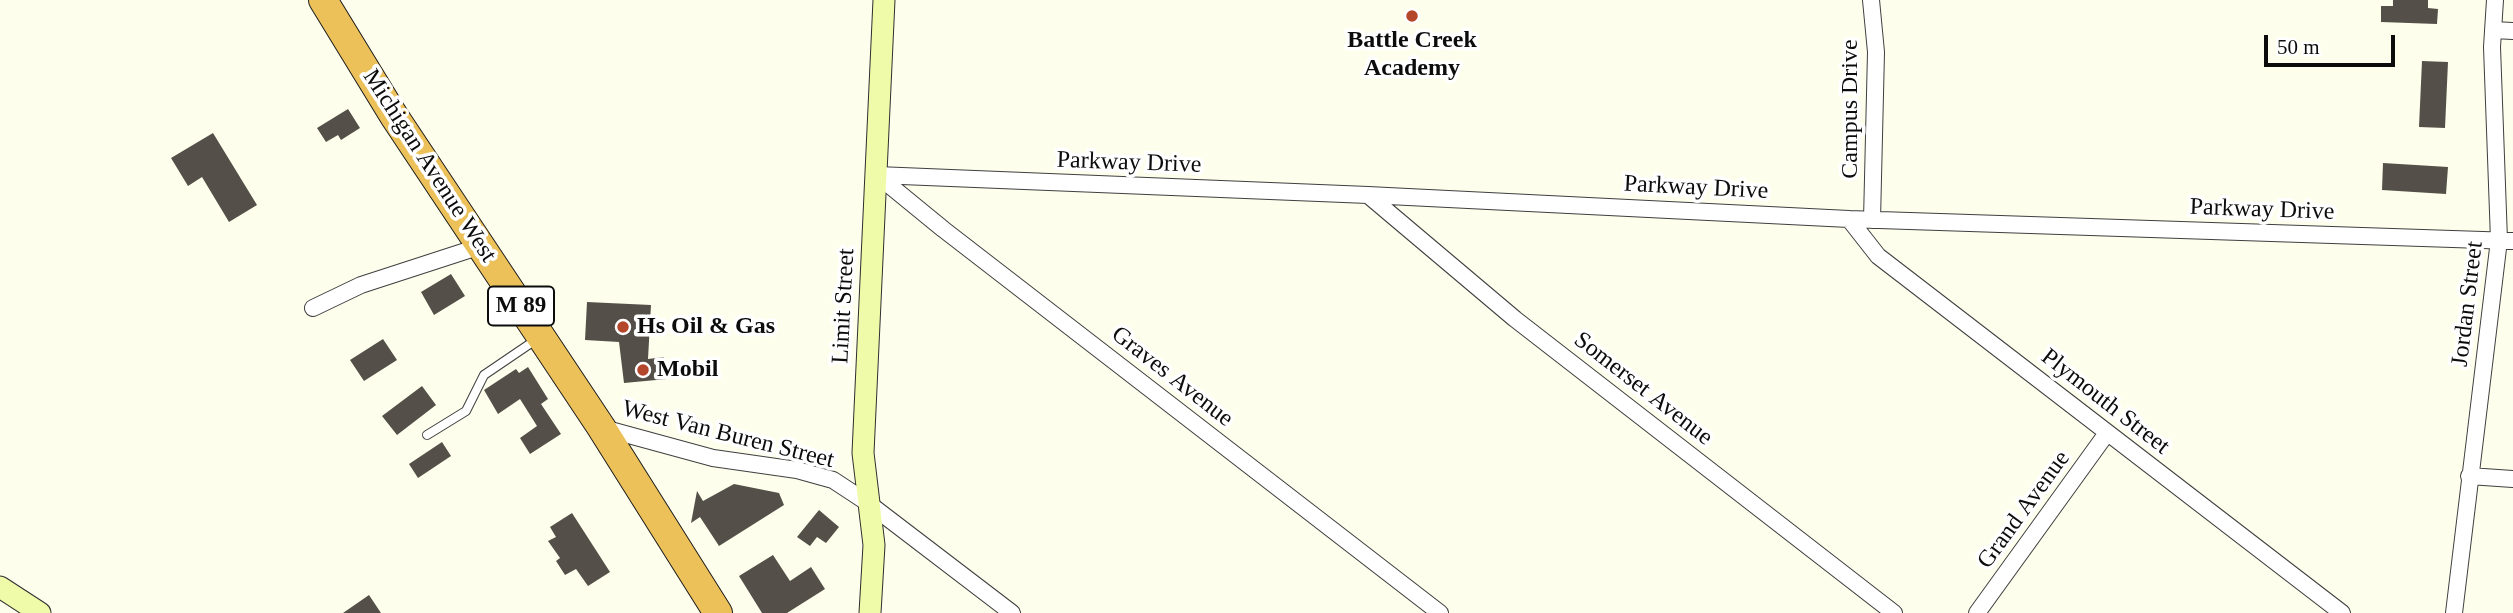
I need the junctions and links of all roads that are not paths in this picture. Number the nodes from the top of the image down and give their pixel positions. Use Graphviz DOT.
graph roads {
  1 [pos="323,0"];
  2 [pos="884,0"];
  3 [pos="1871,0"];
  4 [pos="2495,0"];
  5 [pos="2493,30"];
  6 [pos="2513,31"];
  7 [pos="877,175"];
  8 [pos="1368,195"];
  9 [pos="1849,219"];
  10 [pos="1872,220"];
  11 [pos="2506,241"];
  12 [pos="481,246"];
  13 [pos="313,308"];
  14 [pos="541,337"];
  15 [pos="601,427"];
  16 [pos="2107,433"];
  17 [pos="427,435"];
  18 [pos="2469,476"];
  19 [pos="2513,479"];
  20 [pos="868,503"];
  21 [pos="0,587"];
  22 [pos="40,613"];
  23 [pos="718,613"];
  24 [pos="870,613"];
  25 [pos="1012,613"];
  26 [pos="1440,613"];
  27 [pos="1894,613"];
  28 [pos="1977,613"];
  29 [pos="2342,613"];
  30 [pos="2454,613"];
  1 -- 12 [label="highway, Michigan Avenue West / M 89"];
  2 -- 7 [label="street, Limit Street"];
  3 -- 10 [label="street, Campus Drive"];
  4 -- 5 [label="street, Jordan Street"];
  5 -- 6 [label="street"];
  5 -- 11 [label="street, Jordan Street"];
  7 -- 8 [label="street, Parkway Drive"];
  7 -- 20 [label="street, Limit Street"];
  7 -- 26 [label="street, Graves Avenue"];
  8 -- 9 [label="street, Parkway Drive"];
  8 -- 27 [label="street, Somerset Avenue"];
  9 -- 10 [label="street, Parkway Drive"];
  9 -- 16 [label="street, Plymouth Street"];
  10 -- 11 [label="street, Parkway Drive"];
  11 -- 18 [label="street, Jordan Street"];
  12 -- 13 [label="street"];
  12 -- 14 [label="highway, Michigan Avenue West / M 89"];
  14 -- 15 [label="highway, Michigan Avenue West / M 89"];
  14 -- 17 [label="lane"];
  15 -- 20 [label="street, West Van Buren Street"];
  15 -- 23 [label="highway, Michigan Avenue West / M 89"];
  16 -- 28 [label="street, Grand Avenue"];
  16 -- 29 [label="street, Plymouth Street"];
  18 -- 19 [label="street"];
  18 -- 30 [label="street, Jordan Street"];
  20 -- 24 [label="street, Limit Street"];
  20 -- 25 [label="street, West Van Buren Street"];
  21 -- 22 [label="street"];
}
